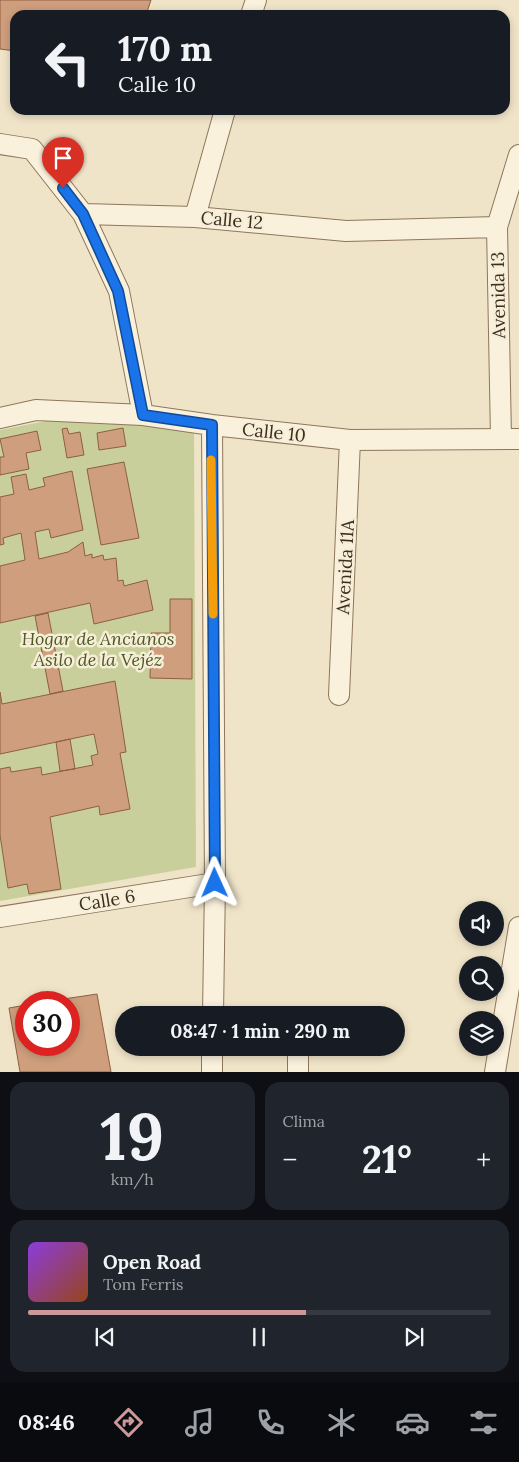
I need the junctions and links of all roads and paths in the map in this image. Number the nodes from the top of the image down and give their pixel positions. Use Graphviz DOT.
graph roads {
  1 [pos="223,115"];
  2 [pos="0,144"];
  3 [pos="519,154"];
  4 [pos="83,214"];
  5 [pos="194,217"];
  6 [pos="497,227"];
  7 [pos="143,415"];
  8 [pos="0,418"];
  9 [pos="212,425"];
  10 [pos="510,438"];
  11 [pos="350,440"];
  12 [pos="339,695"];
  13 [pos="215,883"];
  14 [pos="0,917"];
  15 [pos="519,927"];
  16 [pos="514,997"];
  17 [pos="213,1006"];
  18 [pos="212,1056"];
  19 [pos="298,1056"];
  20 [pos="212,1072"];
  21 [pos="298,1072"];
  22 [pos="495,1072"];
  1 -- 5 [label="street"];
  2 -- 4 [label="street"];
  3 -- 6 [label="street, Avenida 13"];
  4 -- 5 [label="street, Calle 12"];
  4 -- 7 [label="street"];
  5 -- 6 [label="street, Calle 12"];
  6 -- 10 [label="street, Avenida 13"];
  7 -- 8 [label="street, Calle 10"];
  7 -- 9 [label="street, Calle 10"];
  9 -- 11 [label="street, Calle 10"];
  9 -- 13 [label="street"];
  10 -- 11 [label="street, Calle 10"];
  11 -- 12 [label="street, Avenida 11A"];
  13 -- 14 [label="street, Calle 6"];
  13 -- 17 [label="street"];
  15 -- 16 [label="street"];
  16 -- 22 [label="street"];
  18 -- 20 [label="street"];
  19 -- 21 [label="street"];
}
